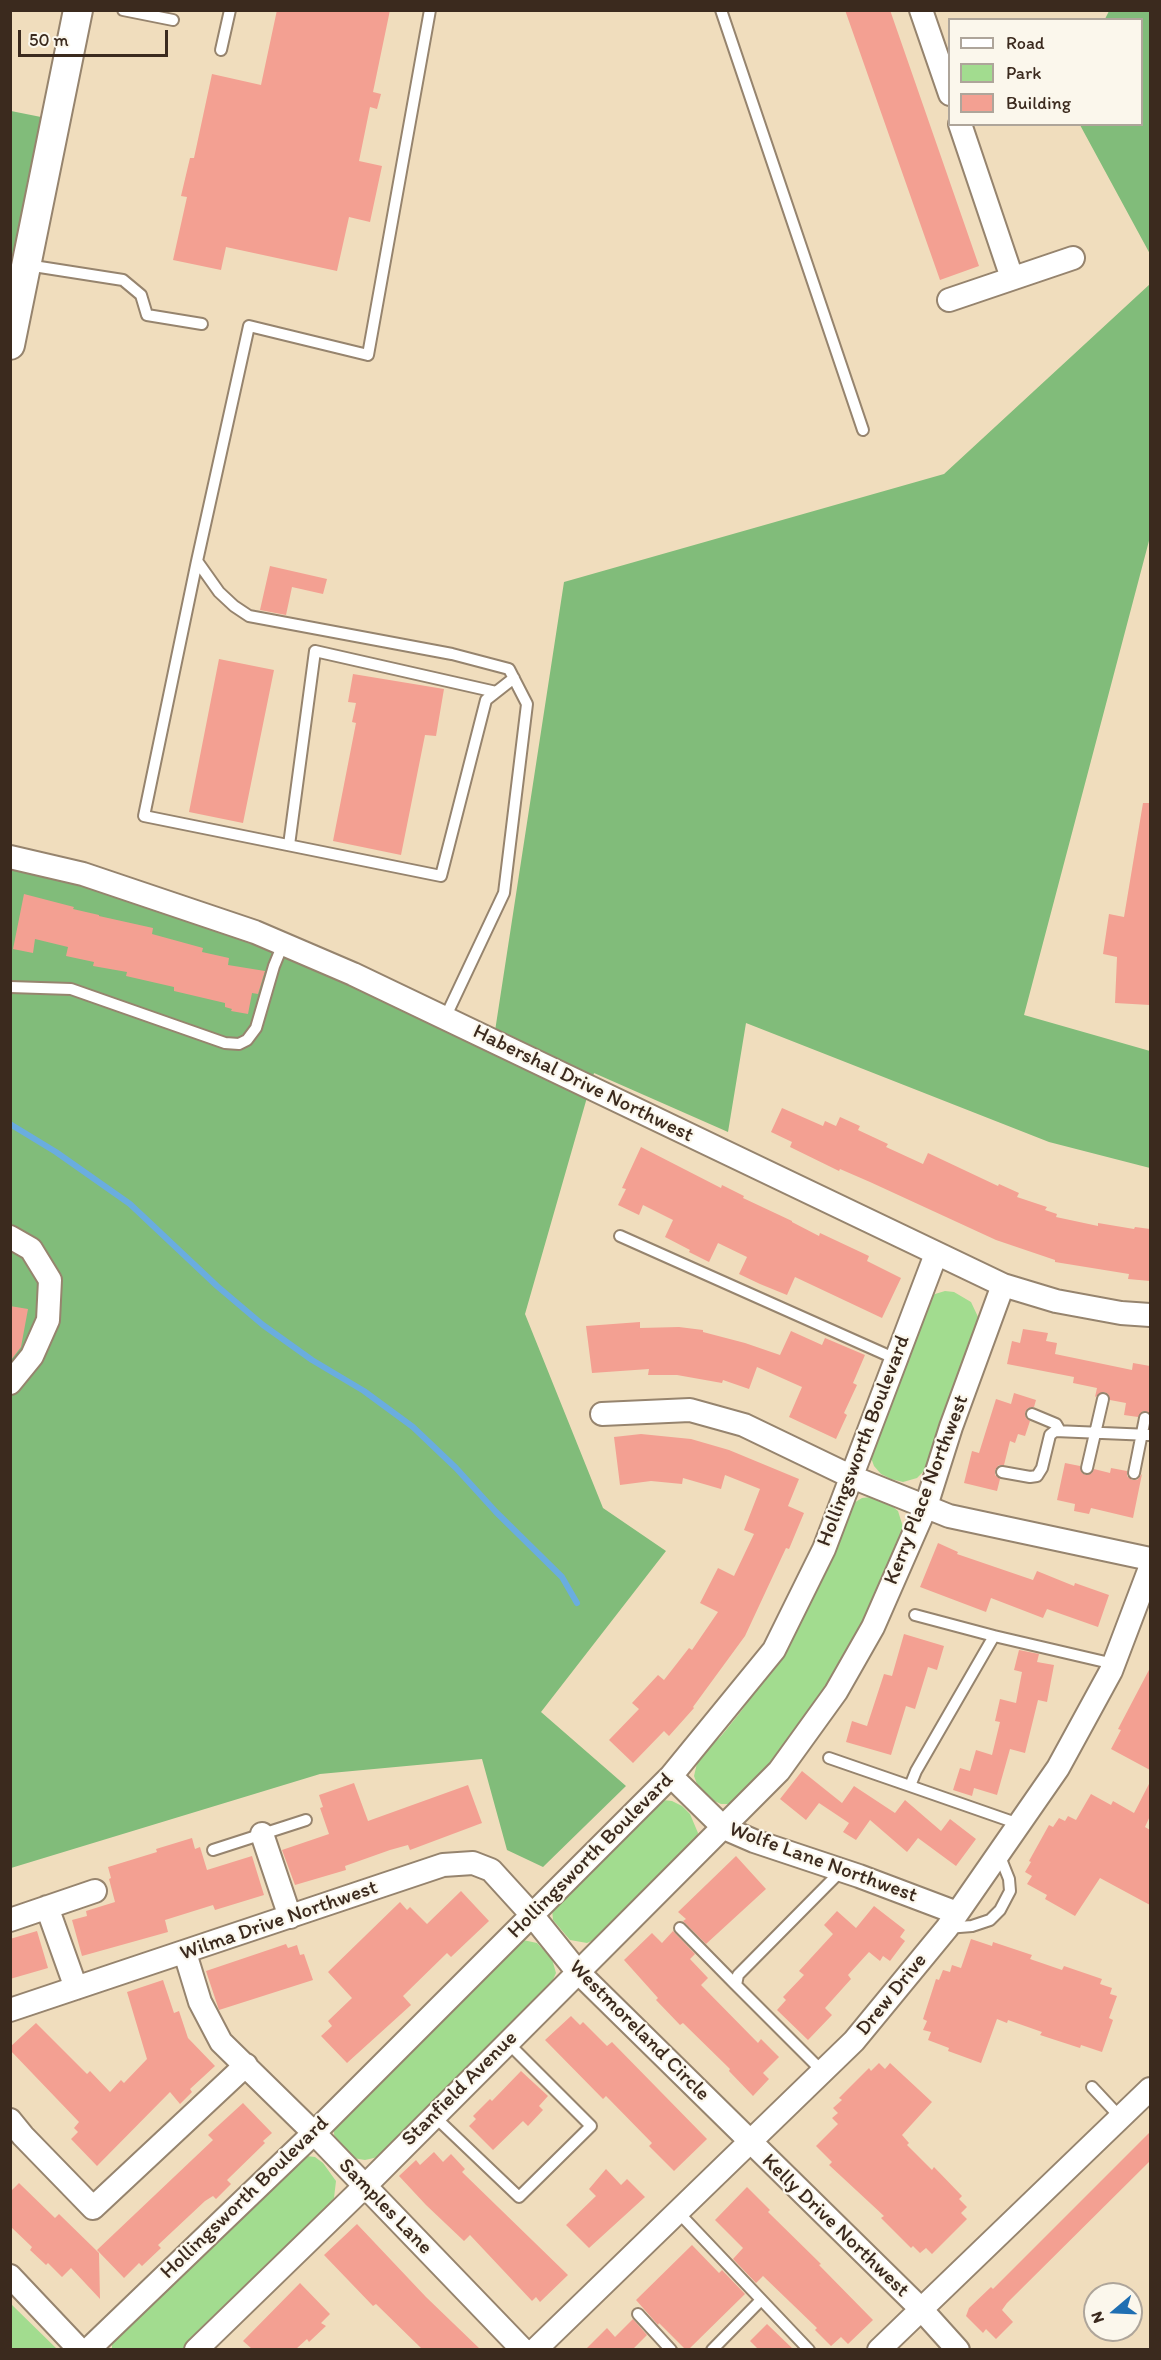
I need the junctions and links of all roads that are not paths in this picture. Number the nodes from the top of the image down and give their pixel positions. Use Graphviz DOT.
graph roads {
  1 [pos="78,10"];
  2 [pos="123,10"];
  3 [pos="230,10"];
  4 [pos="430,10"];
  5 [pos="721,10"];
  6 [pos="921,10"];
  7 [pos="173,20"];
  8 [pos="221,51"];
  9 [pos="948,88"];
  10 [pos="961,126"];
  11 [pos="1073,258"];
  12 [pos="27,265"];
  13 [pos="1012,278"];
  14 [pos="949,300"];
  15 [pos="202,324"];
  16 [pos="10,345"];
  17 [pos="863,430"];
  18 [pos="197,561"];
  19 [pos="514,678"];
  20 [pos="496,692"];
  21 [pos="289,845"];
  22 [pos="10,857"];
  23 [pos="284,944"];
  24 [pos="10,987"];
  25 [pos="445,1018"];
  26 [pos="620,1236"];
  27 [pos="10,1238"];
  28 [pos="936,1254"];
  29 [pos="1003,1285"];
  30 [pos="1150,1315"];
  31 [pos="896,1359"];
  32 [pos="10,1383"];
  33 [pos="1102,1399"];
  34 [pos="602,1414"];
  35 [pos="1032,1414"];
  36 [pos="1145,1419"];
  37 [pos="1060,1431"];
  38 [pos="1095,1433"];
  39 [pos="1146,1435"];
  40 [pos="1087,1468"];
  41 [pos="1002,1472"];
  42 [pos="1134,1473"];
  43 [pos="852,1477"];
  44 [pos="926,1506"];
  45 [pos="1150,1559"];
  46 [pos="1150,1568"];
  47 [pos="915,1615"];
  48 [pos="993,1636"];
  49 [pos="1114,1664"];
  50 [pos="829,1758"];
  51 [pos="671,1776"];
  52 [pos="910,1786"];
  53 [pos="306,1820"];
  54 [pos="1019,1824"];
  55 [pos="724,1828"];
  56 [pos="262,1834"];
  57 [pos="213,1850"];
  58 [pos="999,1854"];
  59 [pos="842,1870"];
  60 [pos="95,1891"];
  61 [pos="47,1908"];
  62 [pos="532,1915"];
  63 [pos="290,1917"];
  64 [pos="10,1920"];
  65 [pos="952,1920"];
  66 [pos="680,1928"];
  67 [pos="185,1953"];
  68 [pos="577,1971"];
  69 [pos="736,1985"];
  70 [pos="76,1989"];
  71 [pos="10,2010"];
  72 [pos="507,2042"];
  73 [pos="246,2065"];
  74 [pos="823,2072"];
  75 [pos="1092,2087"];
  76 [pos="1150,2089"];
  77 [pos="434,2116"];
  78 [pos="1121,2119"];
  79 [pos="10,2120"];
  80 [pos="314,2133"];
  81 [pos="749,2142"];
  82 [pos="365,2186"];
  83 [pos="678,2212"];
  84 [pos="10,2276"];
  85 [pos="761,2300"];
  86 [pos="921,2309"];
  87 [pos="638,2314"];
  88 [pos="80,2349"];
  89 [pos="88,2349"];
  90 [pos="196,2349"];
  91 [pos="522,2349"];
  92 [pos="535,2349"];
  93 [pos="672,2349"];
  94 [pos="712,2349"];
  95 [pos="808,2349"];
  96 [pos="879,2349"];
  97 [pos="958,2349"];
  1 -- 12 [label="street"];
  2 -- 7 [label="lane"];
  3 -- 8 [label="lane"];
  4 -- 18 [label="lane"];
  5 -- 17 [label="lane"];
  6 -- 9 [label="street"];
  10 -- 13 [label="street"];
  11 -- 13 [label="street"];
  12 -- 15 [label="lane"];
  12 -- 16 [label="street"];
  13 -- 14 [label="street"];
  18 -- 19 [label="lane"];
  18 -- 21 [label="lane"];
  19 -- 20 [label="lane"];
  19 -- 25 [label="lane"];
  20 -- 21 [label="lane"];
  20 -- 21 [label="lane"];
  22 -- 23 [label="street, Habershal Drive Northwest"];
  23 -- 24 [label="lane"];
  23 -- 25 [label="street, Habershal Drive Northwest"];
  25 -- 28 [label="street, Habershal Drive Northwest"];
  26 -- 31 [label="lane"];
  27 -- 32 [label="street"];
  28 -- 29 [label="street, Habershal Drive Northwest"];
  28 -- 31 [label="street, Hollingsworth Boulevard"];
  29 -- 30 [label="street, Habershal Drive Northwest"];
  29 -- 44 [label="street, Kerry Place Northwest"];
  31 -- 43 [label="street, Hollingsworth Boulevard"];
  33 -- 38 [label="lane"];
  34 -- 43 [label="street"];
  35 -- 37 [label="lane"];
  36 -- 39 [label="lane"];
  37 -- 38 [label="lane"];
  37 -- 41 [label="lane"];
  38 -- 39 [label="lane"];
  38 -- 40 [label="lane"];
  39 -- 42 [label="lane"];
  43 -- 44 [label="street"];
  43 -- 51 [label="street, Hollingsworth Boulevard"];
  44 -- 45 [label="street"];
  44 -- 55 [label="street, Kerry Place Northwest"];
  46 -- 49 [label="street, Drew Drive"];
  47 -- 48 [label="lane"];
  48 -- 49 [label="lane"];
  48 -- 52 [label="lane"];
  49 -- 54 [label="street, Drew Drive"];
  50 -- 52 [label="lane"];
  51 -- 55 [label="street, Wolfe Lane Northwest"];
  51 -- 62 [label="street, Hollingsworth Boulevard"];
  52 -- 54 [label="lane"];
  53 -- 56 [label="lane"];
  54 -- 58 [label="street, Drew Drive"];
  55 -- 59 [label="street, Wolfe Lane Northwest"];
  55 -- 68 [label="street, Stanfield Avenue"];
  56 -- 57 [label="lane"];
  56 -- 63 [label="street"];
  58 -- 65 [label="street, Drew Drive"];
  58 -- 65 [label="lane"];
  59 -- 65 [label="street, Wolfe Lane Northwest"];
  59 -- 69 [label="lane"];
  60 -- 61 [label="street"];
  61 -- 64 [label="street"];
  61 -- 70 [label="street"];
  62 -- 63 [label="street, Wilma Drive Northwest"];
  62 -- 68 [label="street, Westmoreland Circle"];
  62 -- 80 [label="street, Hollingsworth Boulevard"];
  63 -- 67 [label="street, Wilma Drive Northwest"];
  65 -- 74 [label="street, Drew Drive"];
  66 -- 69 [label="lane"];
  67 -- 70 [label="street, Wilma Drive Northwest"];
  67 -- 73 [label="street, Samples Lane"];
  68 -- 72 [label="street, Stanfield Avenue"];
  68 -- 81 [label="street, Westmoreland Circle"];
  69 -- 74 [label="lane"];
  70 -- 71 [label="street, Wilma Drive Northwest"];
  72 -- 77 [label="street, Stanfield Avenue"];
  72 -- 77 [label="lane"];
  73 -- 79 [label="street"];
  73 -- 80 [label="street, Samples Lane"];
  74 -- 81 [label="street, Drew Drive"];
  75 -- 78 [label="lane"];
  76 -- 78 [label="street"];
  77 -- 82 [label="street, Stanfield Avenue"];
  78 -- 86 [label="street"];
  80 -- 82 [label="street, Samples Lane"];
  80 -- 89 [label="street, Hollingsworth Boulevard"];
  81 -- 83 [label="street, Drew Drive"];
  81 -- 86 [label="street, Kelly Drive Northwest"];
  82 -- 90 [label="street, Stanfield Avenue"];
  82 -- 91 [label="street, Samples Lane"];
  83 -- 85 [label="lane"];
  83 -- 92 [label="street, Drew Drive"];
  84 -- 88 [label="street"];
  85 -- 94 [label="lane"];
  85 -- 95 [label="lane"];
  86 -- 96 [label="street"];
  86 -- 97 [label="street, Kelly Drive Northwest"];
  87 -- 93 [label="lane"];
}
